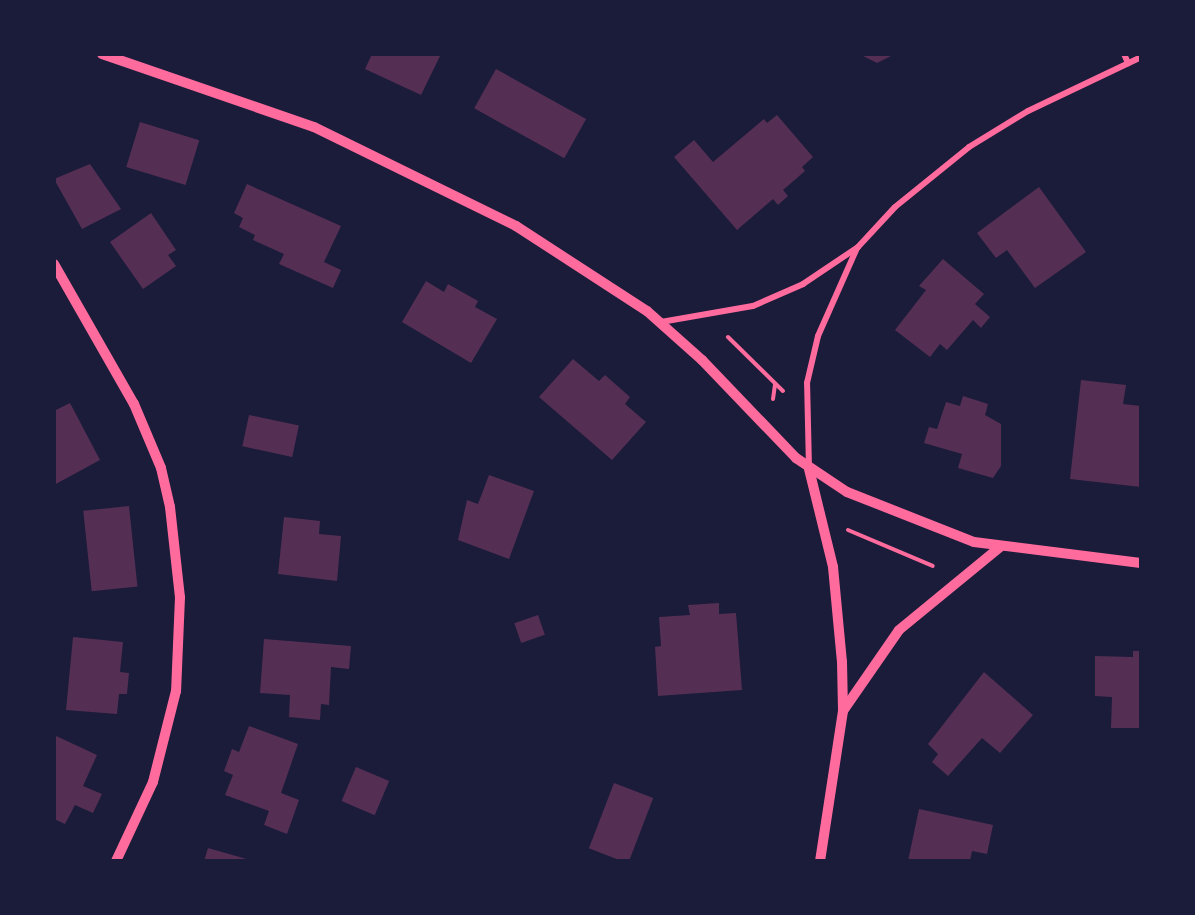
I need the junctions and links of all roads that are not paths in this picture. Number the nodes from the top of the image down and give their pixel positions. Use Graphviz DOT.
graph roads {
  1 [pos="102,54"];
  2 [pos="1124,54"];
  3 [pos="1141,57"];
  4 [pos="1128,63"];
  5 [pos="858,247"];
  6 [pos="54,264"];
  7 [pos="661,322"];
  8 [pos="809,469"];
  9 [pos="1000,547"];
  10 [pos="1141,563"];
  11 [pos="843,711"];
  12 [pos="116,861"];
  13 [pos="820,861"];
  1 -- 7 [label="street"];
  2 -- 4 [label="street"];
  3 -- 4 [label="street"];
  4 -- 5 [label="street"];
  5 -- 7 [label="street"];
  5 -- 8 [label="street"];
  6 -- 12 [label="street"];
  7 -- 8 [label="street"];
  8 -- 9 [label="street"];
  8 -- 11 [label="street"];
  9 -- 10 [label="street"];
  9 -- 11 [label="street"];
  11 -- 13 [label="street"];
}
